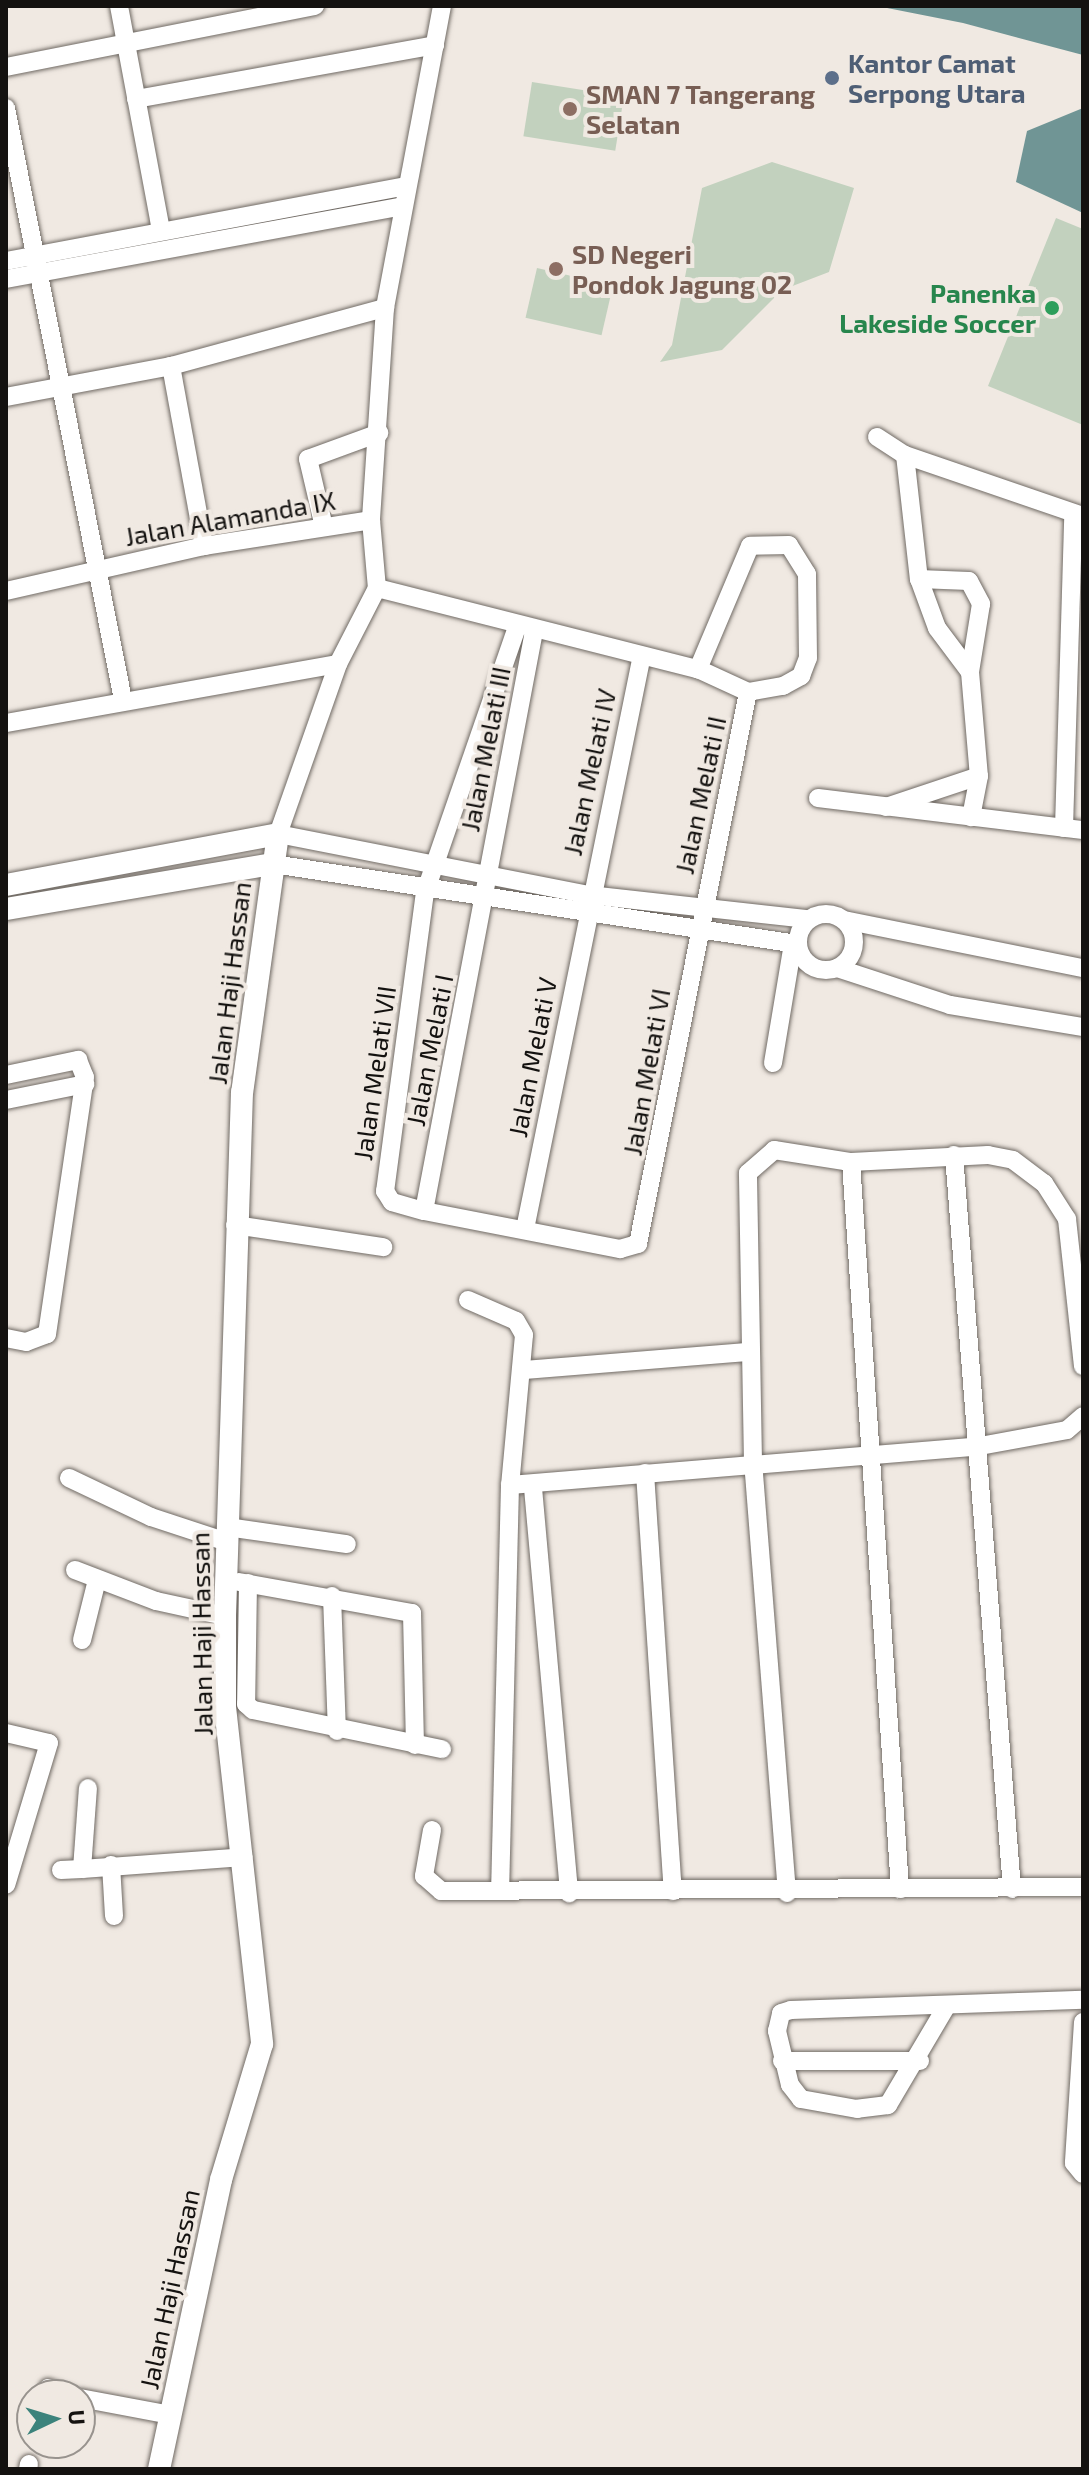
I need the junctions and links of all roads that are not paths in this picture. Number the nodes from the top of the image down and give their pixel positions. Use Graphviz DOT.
graph roads {
  1 [pos="119,6"];
  2 [pos="315,6"];
  3 [pos="442,6"];
  4 [pos="230,14"];
  5 [pos="127,44"];
  6 [pos="435,45"];
  7 [pos="6,67"];
  8 [pos="136,99"];
  9 [pos="6,108"];
  10 [pos="10,148"];
  11 [pos="407,186"];
  12 [pos="402,206"];
  13 [pos="161,230"];
  14 [pos="6,261"];
  15 [pos="34,264"];
  16 [pos="6,279"];
  17 [pos="385,308"];
  18 [pos="171,366"];
  19 [pos="60,385"];
  20 [pos="6,397"];
  21 [pos="379,433"];
  22 [pos="877,437"];
  23 [pos="905,455"];
  24 [pos="1078,516"];
  25 [pos="371,520"];
  26 [pos="324,527"];
  27 [pos="204,546"];
  28 [pos="99,568"];
  29 [pos="919,579"];
  30 [pos="377,588"];
  31 [pos="6,591"];
  32 [pos="526,629"];
  33 [pos="641,660"];
  34 [pos="338,664"];
  35 [pos="698,669"];
  36 [pos="970,672"];
  37 [pos="748,692"];
  38 [pos="123,700"];
  39 [pos="6,723"];
  40 [pos="979,776"];
  41 [pos="818,798"];
  42 [pos="876,810"];
  43 [pos="971,817"];
  44 [pos="1064,828"];
  45 [pos="1083,830"];
  46 [pos="278,834"];
  47 [pos="273,864"];
  48 [pos="431,867"];
  49 [pos="71,872"];
  50 [pos="487,877"];
  51 [pos="6,885"];
  52 [pos="425,892"];
  53 [pos="77,895"];
  54 [pos="483,898"];
  55 [pos="588,904"];
  56 [pos="6,909"];
  57 [pos="700,918"];
  58 [pos="808,919"];
  59 [pos="844,920"];
  60 [pos="795,944"];
  61 [pos="837,968"];
  62 [pos="1083,968"];
  63 [pos="1083,1027"];
  64 [pos="773,1063"];
  65 [pos="6,1075"];
  66 [pos="85,1084"];
  67 [pos="6,1100"];
  68 [pos="954,1155"];
  69 [pos="851,1162"];
  70 [pos="424,1211"];
  71 [pos="235,1225"];
  72 [pos="525,1229"];
  73 [pos="638,1244"];
  74 [pos="383,1247"];
  75 [pos="468,1300"];
  76 [pos="6,1338"];
  77 [pos="750,1352"];
  78 [pos="1083,1366"];
  79 [pos="524,1370"];
  80 [pos="1083,1416"];
  81 [pos="1075,1434"];
  82 [pos="980,1446"];
  83 [pos="867,1451"];
  84 [pos="753,1463"];
  85 [pos="645,1473"];
  86 [pos="69,1478"];
  87 [pos="510,1485"];
  88 [pos="533,1488"];
  89 [pos="227,1534"];
  90 [pos="347,1544"];
  91 [pos="75,1570"];
  92 [pos="97,1580"];
  93 [pos="237,1582"];
  94 [pos="332,1596"];
  95 [pos="225,1616"];
  96 [pos="82,1640"];
  97 [pos="337,1731"];
  98 [pos="6,1733"];
  99 [pos="415,1745"];
  100 [pos="442,1749"];
  101 [pos="88,1788"];
  102 [pos="432,1830"];
  103 [pos="244,1857"];
  104 [pos="111,1865"];
  105 [pos="82,1869"];
  106 [pos="61,1870"];
  107 [pos="6,1885"];
  108 [pos="1083,1887"];
  109 [pos="900,1889"];
  110 [pos="1012,1889"];
  111 [pos="500,1890"];
  112 [pos="673,1891"];
  113 [pos="569,1893"];
  114 [pos="787,1893"];
  115 [pos="114,1916"];
  116 [pos="1083,2000"];
  117 [pos="946,2007"];
  118 [pos="1083,2022"];
  119 [pos="782,2061"];
  120 [pos="920,2061"];
  121 [pos="1083,2174"];
  122 [pos="96,2401"];
  123 [pos="171,2415"];
  124 [pos="159,2469"];
  1 -- 5 [label="street"];
  2 -- 4 [label="street"];
  3 -- 6 [label="street"];
  4 -- 5 [label="street"];
  5 -- 7 [label="street"];
  5 -- 8 [label="street"];
  6 -- 8 [label="street"];
  6 -- 11 [label="street"];
  8 -- 13 [label="street"];
  9 -- 10 [label="street"];
  10 -- 15 [label="street"];
  11 -- 12 [label="street"];
  11 -- 13 [label="street"];
  12 -- 15 [label="street"];
  12 -- 17 [label="street"];
  13 -- 15 [label="street"];
  14 -- 15 [label="street"];
  15 -- 16 [label="street"];
  15 -- 19 [label="street"];
  17 -- 18 [label="street"];
  17 -- 21 [label="street"];
  18 -- 19 [label="street"];
  18 -- 27 [label="street"];
  19 -- 20 [label="street"];
  19 -- 28 [label="street"];
  21 -- 25 [label="street"];
  21 -- 26 [label="street"];
  22 -- 23 [label="street"];
  23 -- 24 [label="street"];
  23 -- 29 [label="street"];
  24 -- 44 [label="street"];
  25 -- 26 [label="street, Jalan Alamanda IX"];
  25 -- 30 [label="street"];
  26 -- 27 [label="street, Jalan Alamanda IX"];
  27 -- 28 [label="street, Jalan Alamanda IX"];
  28 -- 31 [label="street, Jalan Alamanda IX"];
  28 -- 38 [label="street"];
  29 -- 36 [label="street"];
  29 -- 36 [label="street"];
  30 -- 32 [label="street"];
  30 -- 34 [label="street"];
  32 -- 33 [label="street"];
  32 -- 48 [label="street"];
  32 -- 50 [label="street, Jalan Melati III"];
  33 -- 35 [label="street"];
  33 -- 55 [label="street, Jalan Melati IV"];
  34 -- 38 [label="street"];
  34 -- 46 [label="street"];
  35 -- 37 [label="street"];
  35 -- 37 [label="street"];
  36 -- 40 [label="street"];
  37 -- 57 [label="street, Jalan Melati II"];
  38 -- 39 [label="street"];
  40 -- 42 [label="street"];
  40 -- 43 [label="street"];
  41 -- 42 [label="street"];
  42 -- 43 [label="street"];
  43 -- 44 [label="street"];
  44 -- 45 [label="street"];
  46 -- 47 [label="street, Jalan Haji Hassan"];
  46 -- 48 [label="street"];
  46 -- 49 [label="street"];
  47 -- 52 [label="street"];
  47 -- 53 [label="street"];
  47 -- 71 [label="street, Jalan Haji Hassan"];
  48 -- 50 [label="street"];
  48 -- 52 [label="street, Jalan Melati VII"];
  49 -- 51 [label="street"];
  49 -- 53 [label="street"];
  50 -- 54 [label="street, Jalan Melati III"];
  50 -- 55 [label="street"];
  52 -- 54 [label="street"];
  52 -- 70 [label="street, Jalan Melati VII"];
  53 -- 56 [label="street"];
  54 -- 55 [label="street"];
  54 -- 70 [label="street, Jalan Melati I"];
  55 -- 57 [label="street"];
  55 -- 72 [label="street, Jalan Melati V"];
  57 -- 58 [label="street"];
  57 -- 60 [label="street"];
  57 -- 73 [label="street, Jalan Melati VI"];
  58 -- 59 [label="street"];
  58 -- 60 [label="street"];
  59 -- 61 [label="street"];
  59 -- 62 [label="street"];
  60 -- 61 [label="street"];
  60 -- 64 [label="street"];
  61 -- 63 [label="street"];
  65 -- 66 [label="street"];
  66 -- 67 [label="street"];
  66 -- 76 [label="street"];
  68 -- 69 [label="street"];
  68 -- 78 [label="street"];
  68 -- 82 [label="street"];
  69 -- 77 [label="street"];
  69 -- 83 [label="street"];
  70 -- 72 [label="street, Jalan Melati VII"];
  71 -- 74 [label="street"];
  71 -- 89 [label="street, Jalan Haji Hassan"];
  72 -- 73 [label="street, Jalan Melati VII"];
  75 -- 79 [label="street"];
  77 -- 79 [label="street"];
  77 -- 84 [label="street"];
  79 -- 87 [label="street"];
  80 -- 81 [label="street"];
  81 -- 82 [label="street"];
  82 -- 83 [label="street"];
  82 -- 110 [label="street"];
  83 -- 84 [label="street"];
  83 -- 109 [label="street"];
  84 -- 85 [label="street"];
  84 -- 114 [label="street"];
  85 -- 88 [label="street"];
  85 -- 112 [label="street"];
  86 -- 89 [label="street"];
  87 -- 88 [label="street"];
  87 -- 111 [label="street"];
  88 -- 113 [label="street"];
  89 -- 90 [label="street"];
  89 -- 93 [label="street, Jalan Haji Hassan"];
  91 -- 92 [label="street"];
  92 -- 95 [label="street"];
  92 -- 96 [label="street"];
  93 -- 94 [label="street"];
  93 -- 95 [label="street, Jalan Haji Hassan"];
  93 -- 97 [label="street"];
  94 -- 97 [label="street"];
  94 -- 99 [label="street"];
  95 -- 103 [label="street, Jalan Haji Hassan"];
  97 -- 99 [label="street"];
  98 -- 107 [label="street"];
  99 -- 100 [label="street"];
  101 -- 105 [label="street"];
  102 -- 111 [label="street"];
  103 -- 104 [label="street"];
  103 -- 123 [label="street, Jalan Haji Hassan"];
  104 -- 105 [label="street"];
  104 -- 115 [label="street"];
  105 -- 106 [label="street"];
  108 -- 110 [label="street"];
  109 -- 110 [label="street"];
  109 -- 114 [label="street"];
  111 -- 113 [label="street"];
  112 -- 113 [label="street"];
  112 -- 114 [label="street"];
  116 -- 117 [label="street"];
  117 -- 119 [label="street"];
  117 -- 120 [label="street"];
  118 -- 121 [label="street"];
  119 -- 120 [label="street"];
  119 -- 120 [label="street"];
  122 -- 123 [label="street"];
  123 -- 124 [label="street, Jalan Haji Hassan"];
}
